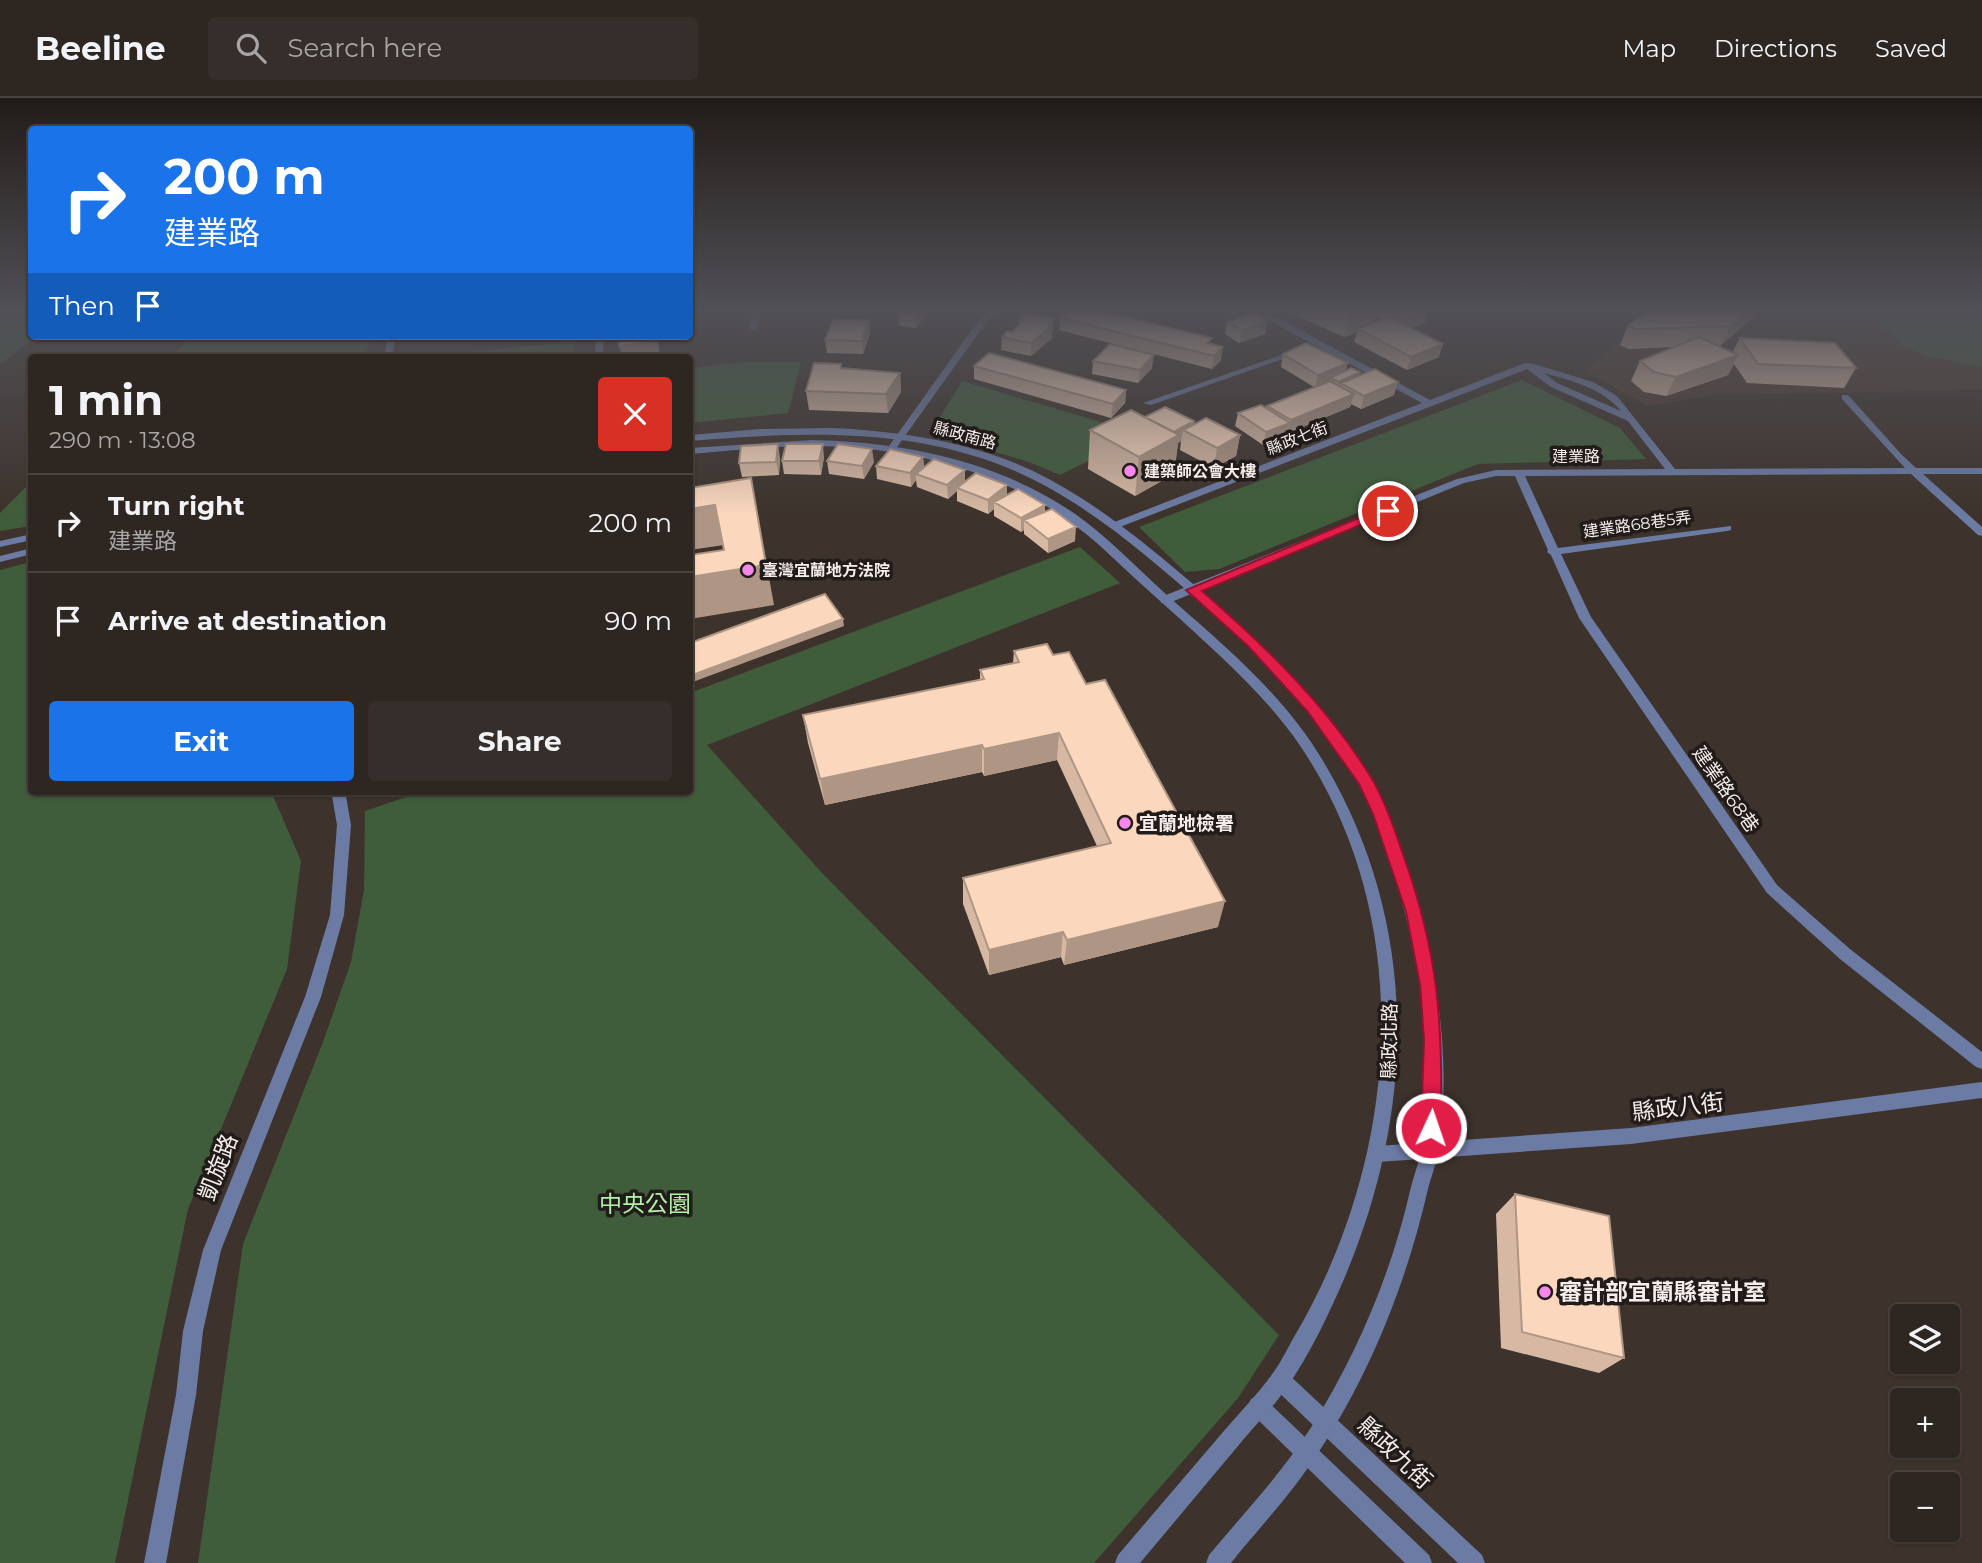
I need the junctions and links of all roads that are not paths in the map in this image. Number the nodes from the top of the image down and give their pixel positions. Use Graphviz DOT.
graph roads {
  1 [pos="943,377"];
  2 [pos="1224,377"];
  3 [pos="1381,377"];
  4 [pos="1496,377"];
  5 [pos="1544,377"];
  6 [pos="1564,377"];
  7 [pos="1845,397"];
  8 [pos="1148,403"];
  9 [pos="1429,403"];
  10 [pos="1631,419"];
  11 [pos="902,436"];
  12 [pos="693,438"];
  13 [pos="892,448"];
  14 [pos="693,451"];
  15 [pos="1982,471"];
  16 [pos="1518,472"];
  17 [pos="1672,472"];
  18 [pos="1914,473"];
  19 [pos="1116,525"];
  20 [pos="1727,528"];
  21 [pos="1982,533"];
  22 [pos="28,538"];
  23 [pos="0,544"];
  24 [pos="28,552"];
  25 [pos="1552,552"];
  26 [pos="0,559"];
  27 [pos="1193,590"];
  28 [pos="1166,600"];
  29 [pos="338,795"];
  30 [pos="1982,1062"];
  31 [pos="1982,1090"];
  32 [pos="1430,1151"];
  33 [pos="1378,1154"];
  34 [pos="1280,1380"];
  35 [pos="1258,1406"];
  36 [pos="1324,1423"];
  37 [pos="1307,1453"];
  38 [pos="155,1563"];
  39 [pos="1126,1563"];
  40 [pos="1217,1563"];
  41 [pos="1421,1563"];
  42 [pos="1474,1563"];
  1 -- 11 [label="street"];
  2 -- 8 [label="street"];
  3 -- 9 [label="street"];
  4 -- 9 [label="street, 縣政七街"];
  5 -- 10 [label="street"];
  6 -- 10 [label="street"];
  7 -- 18 [label="street"];
  9 -- 19 [label="street, 縣政七街"];
  10 -- 17 [label="street"];
  11 -- 12 [label="street, 縣政南路"];
  11 -- 13 [label="street"];
  11 -- 19 [label="street, 縣政南路"];
  13 -- 14 [label="street, 縣政南路"];
  13 -- 28 [label="street, 縣政南路"];
  15 -- 18 [label="street, 建業路"];
  16 -- 17 [label="street, 建業路"];
  16 -- 25 [label="street, 建業路68巷"];
  16 -- 27 [label="street, 建業路"];
  17 -- 18 [label="street, 建業路"];
  18 -- 21 [label="street"];
  19 -- 27 [label="street, 縣政南路"];
  20 -- 25 [label="street, 建業路68巷5弄"];
  22 -- 23 [label="street"];
  24 -- 26 [label="street"];
  25 -- 30 [label="street, 建業路68巷"];
  27 -- 28 [label="street, 建業路"];
  27 -- 32 [label="street"];
  28 -- 33 [label="street, 縣政北路"];
  29 -- 38 [label="street, 凱旋路"];
  31 -- 32 [label="street, 縣政八街"];
  32 -- 33 [label="street, 縣政八街"];
  32 -- 36 [label="street"];
  33 -- 34 [label="street, 縣政北路"];
  34 -- 35 [label="street, 縣政北路"];
  34 -- 36 [label="street, 縣政九街"];
  35 -- 37 [label="street"];
  35 -- 39 [label="street, 縣政北路"];
  36 -- 37 [label="street"];
  36 -- 42 [label="street, 縣政九街"];
  37 -- 40 [label="street"];
  37 -- 41 [label="street"];
}
